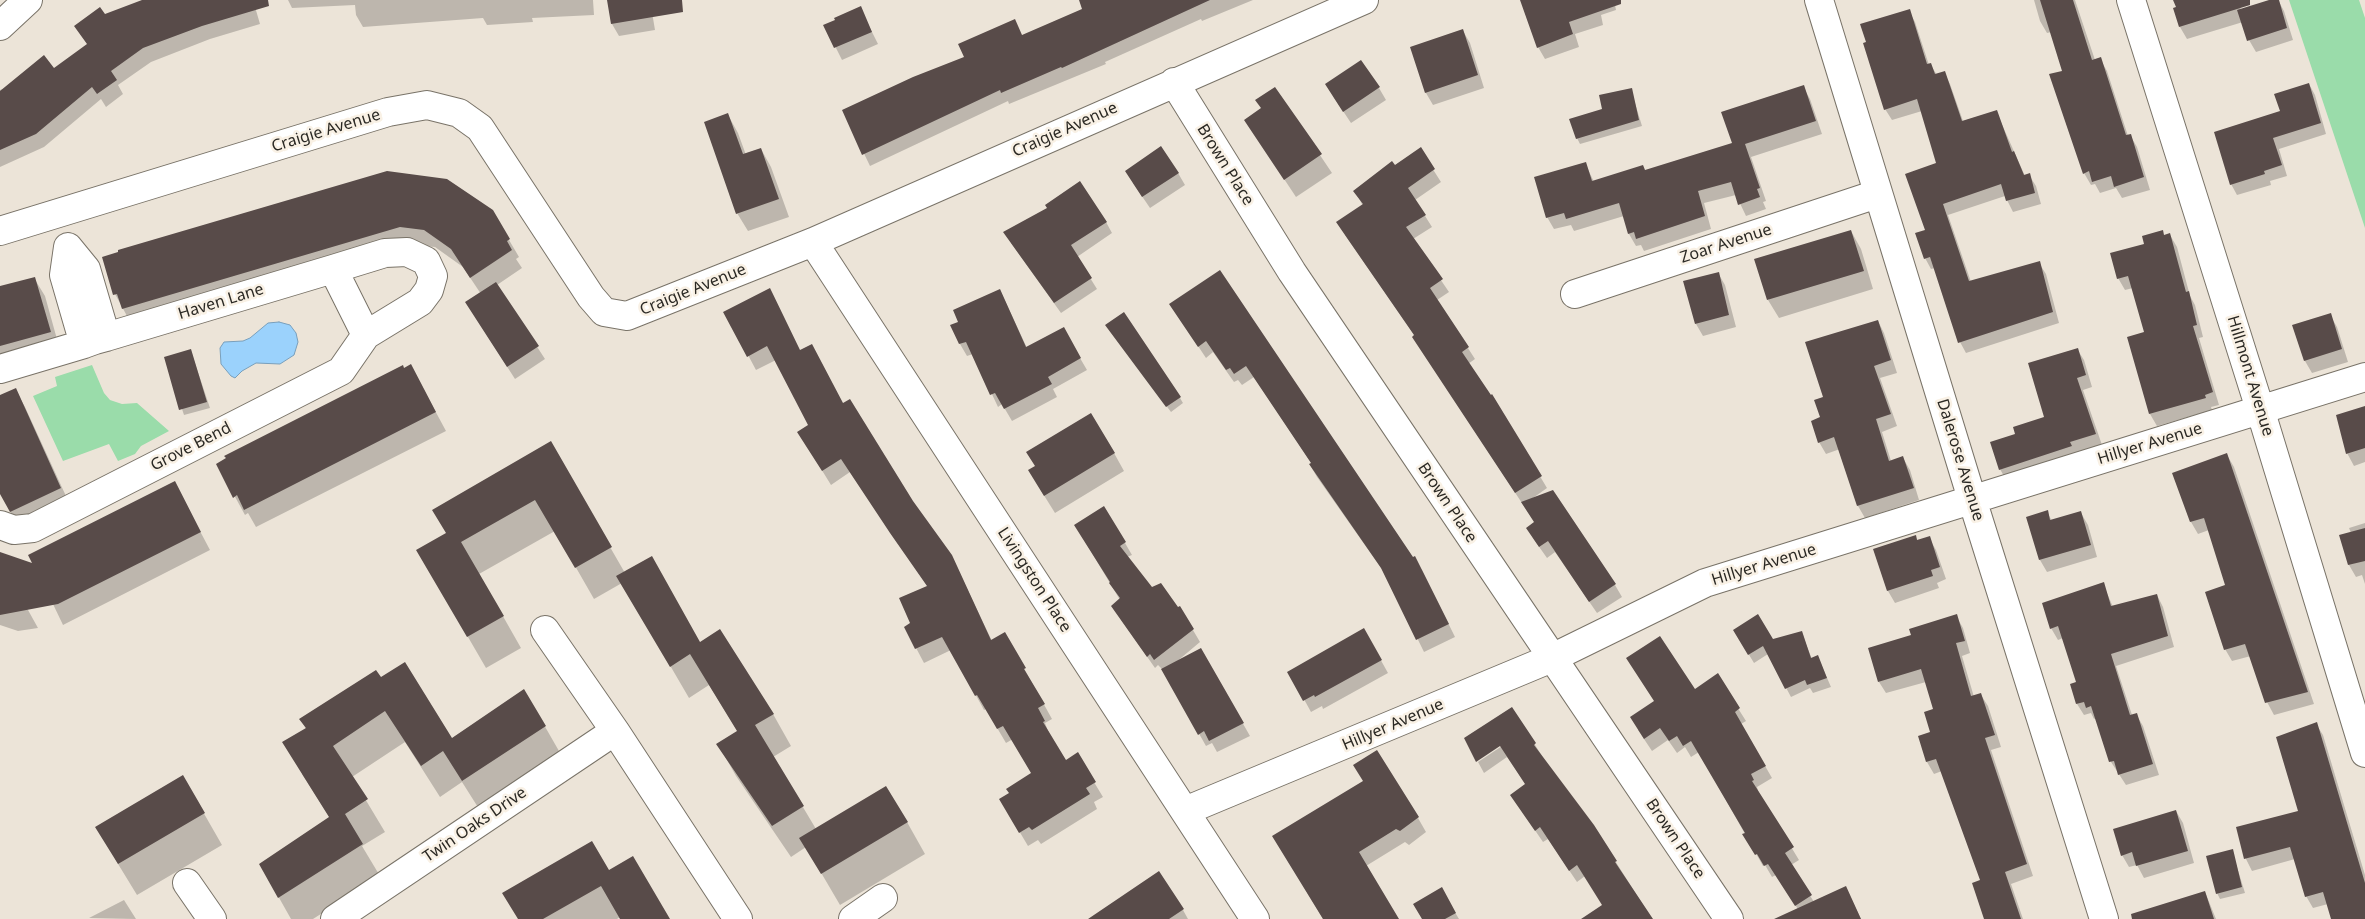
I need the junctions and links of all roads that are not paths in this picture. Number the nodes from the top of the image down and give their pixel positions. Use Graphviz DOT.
graph roads {
  1 [pos="28,0"];
  2 [pos="1364,0"];
  3 [pos="1818,0"];
  4 [pos="2131,0"];
  5 [pos="0,26"];
  6 [pos="1174,82"];
  7 [pos="1877,194"];
  8 [pos="58,213"];
  9 [pos="0,231"];
  10 [pos="812,242"];
  11 [pos="333,269"];
  12 [pos="1575,294"];
  13 [pos="366,335"];
  14 [pos="95,340"];
  15 [pos="0,368"];
  16 [pos="2365,377"];
  17 [pos="2260,409"];
  18 [pos="1972,499"];
  19 [pos="0,525"];
  20 [pos="545,630"];
  21 [pos="1552,658"];
  22 [pos="615,731"];
  23 [pos="2365,754"];
  24 [pos="1185,812"];
  25 [pos="187,883"];
  26 [pos="884,898"];
  27 [pos="212,919"];
  28 [pos="335,919"];
  29 [pos="738,919"];
  30 [pos="853,919"];
  31 [pos="1255,919"];
  32 [pos="1729,919"];
  33 [pos="2104,919"];
  1 -- 5 [label="street"];
  2 -- 6 [label="street, Craigie Avenue"];
  3 -- 7 [label="street, Dalerose Avenue"];
  4 -- 17 [label="street, Hillmont Avenue"];
  6 -- 10 [label="street, Craigie Avenue"];
  6 -- 21 [label="street, Brown Place"];
  7 -- 12 [label="street, Zoar Avenue"];
  7 -- 18 [label="street, Dalerose Avenue"];
  8 -- 9 [label="street, Craigie Avenue"];
  8 -- 10 [label="street, Craigie Avenue"];
  8 -- 14 [label="street"];
  10 -- 24 [label="street, Livingston Place"];
  11 -- 13 [label="street"];
  11 -- 13 [label="street, Haven Lane"];
  11 -- 14 [label="street, Haven Lane"];
  13 -- 19 [label="street, Grove Bend"];
  14 -- 15 [label="street, Haven Lane"];
  16 -- 17 [label="street, Hillyer Avenue"];
  17 -- 18 [label="street, Hillyer Avenue"];
  17 -- 23 [label="street, Hillmont Avenue"];
  18 -- 21 [label="street, Hillyer Avenue"];
  18 -- 33 [label="street, Dalerose Avenue"];
  20 -- 22 [label="street"];
  21 -- 24 [label="street, Hillyer Avenue"];
  21 -- 32 [label="street, Brown Place"];
  22 -- 28 [label="street, Twin Oaks Drive"];
  22 -- 29 [label="street"];
  24 -- 31 [label="street, Livingston Place"];
  25 -- 27 [label="street"];
  26 -- 30 [label="street"];
}
